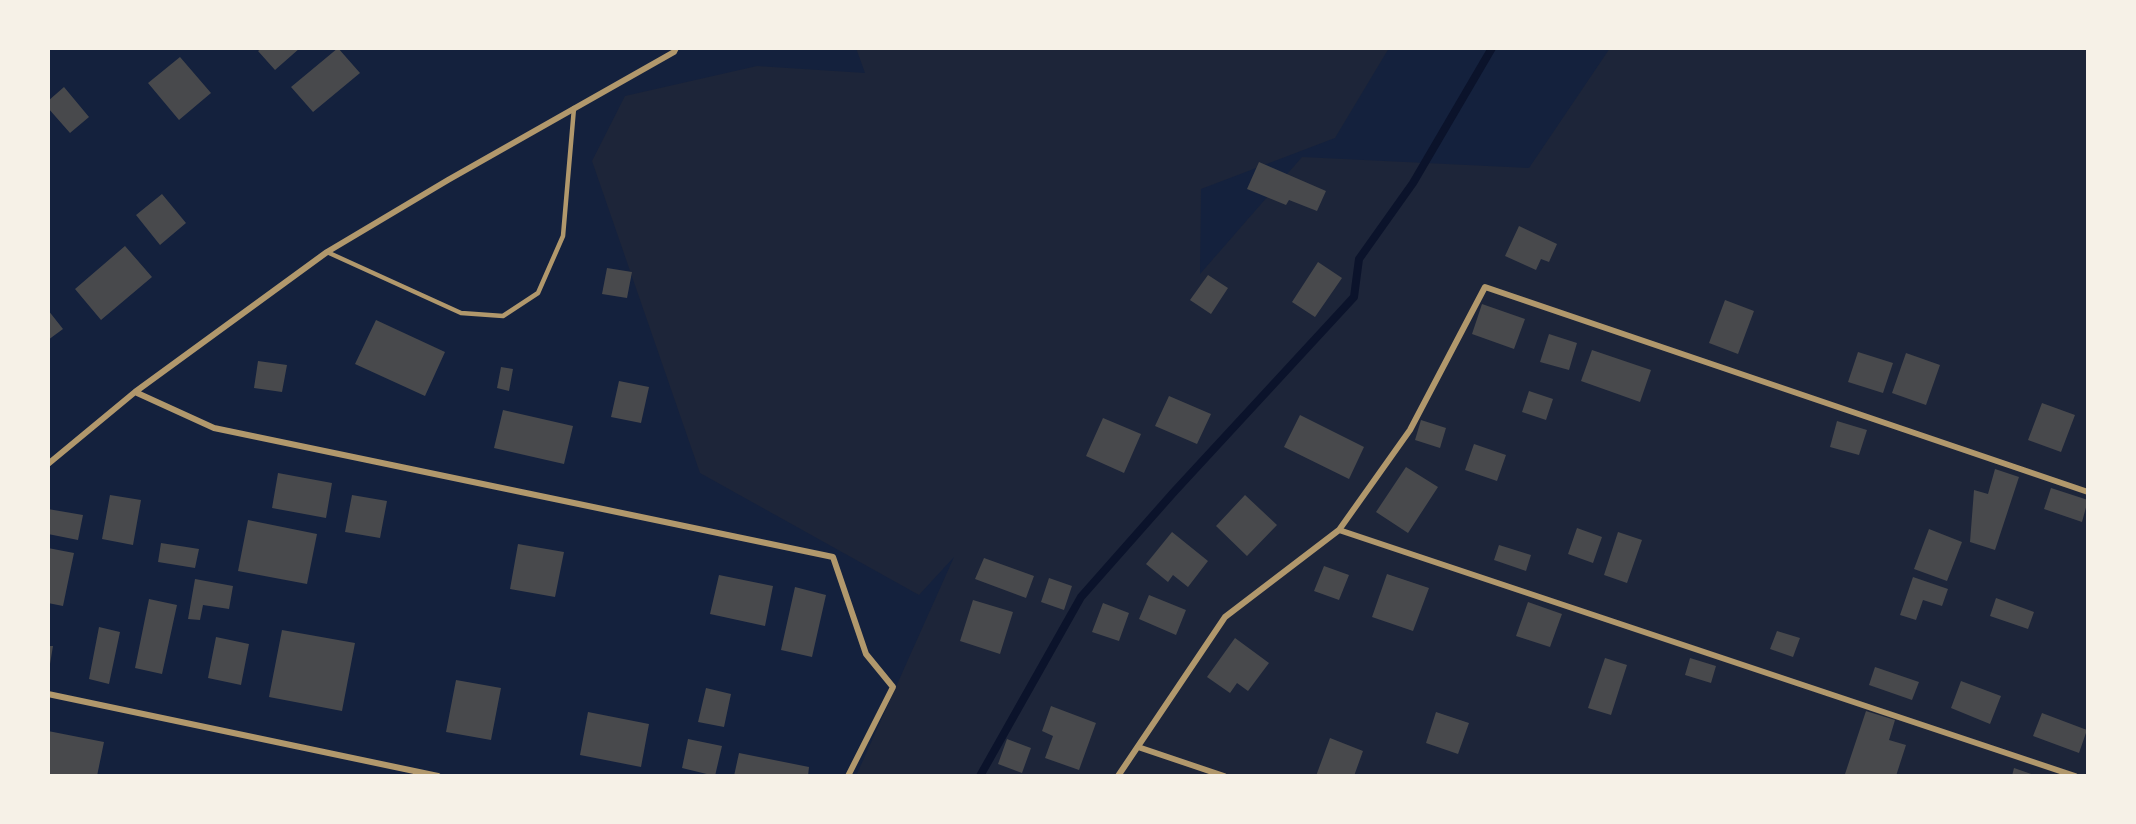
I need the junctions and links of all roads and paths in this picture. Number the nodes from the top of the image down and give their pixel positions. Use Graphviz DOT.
graph roads {
  1 [pos="676,48"];
  2 [pos="574,108"];
  3 [pos="327,252"];
  4 [pos="135,392"];
  5 [pos="48,464"];
  6 [pos="2088,492"];
  7 [pos="1339,530"];
  8 [pos="48,694"];
  9 [pos="1138,747"];
  10 [pos="438,776"];
  11 [pos="848,776"];
  12 [pos="1118,776"];
  13 [pos="1224,776"];
  14 [pos="2075,776"];
  1 -- 2 [label="street"];
  2 -- 3 [label="street"];
  2 -- 3 [label="lane"];
  3 -- 4 [label="street"];
  4 -- 5 [label="street"];
  4 -- 11 [label="street"];
  6 -- 7 [label="street"];
  7 -- 9 [label="street"];
  7 -- 14 [label="street"];
  8 -- 10 [label="street"];
  9 -- 12 [label="street"];
  9 -- 13 [label="street"];
}
